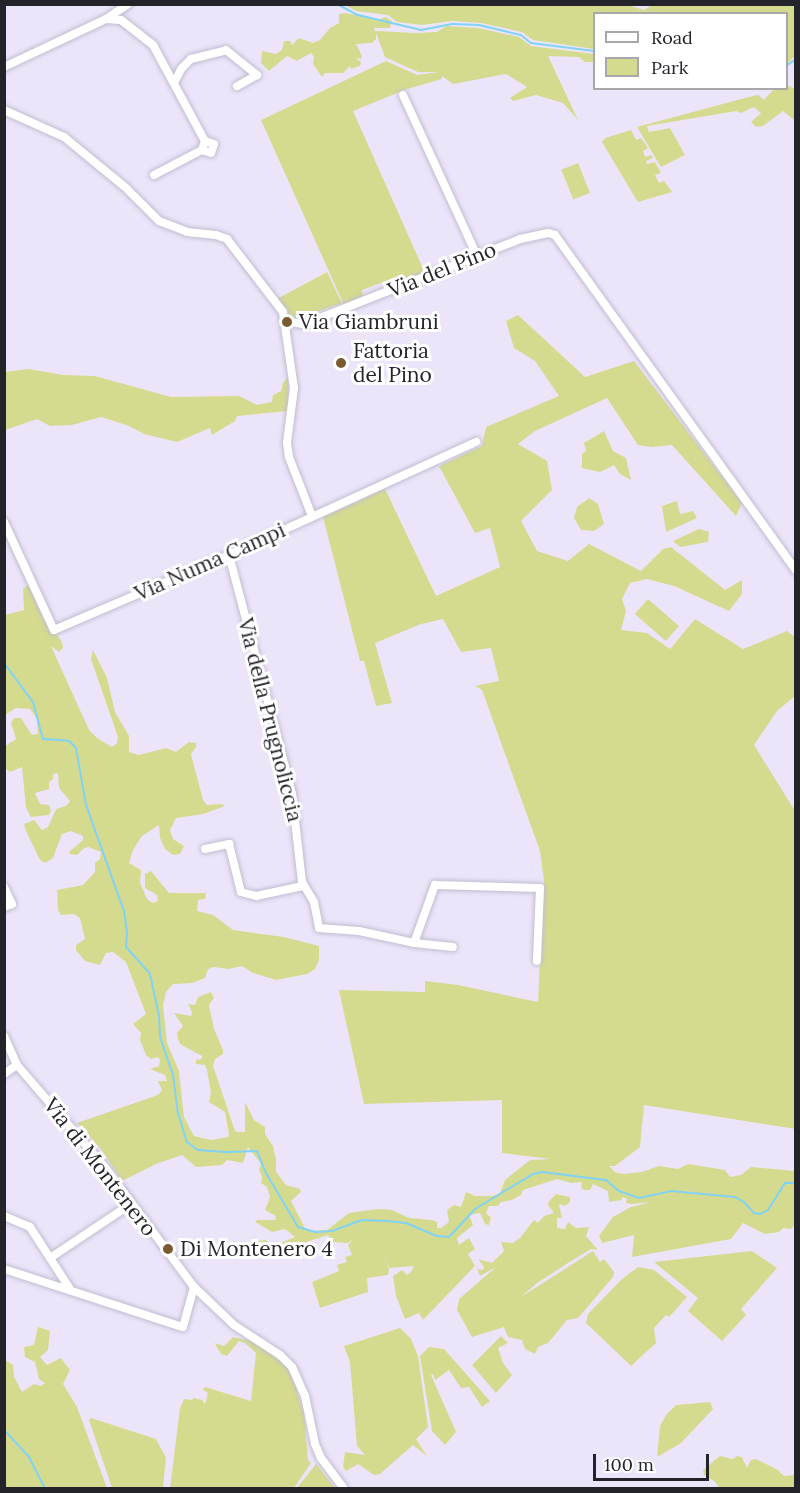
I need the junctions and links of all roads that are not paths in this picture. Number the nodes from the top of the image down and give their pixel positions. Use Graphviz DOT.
graph roads {
  1 [pos="128,4"];
  2 [pos="106,19"];
  3 [pos="165,65"];
  4 [pos="4,67"];
  5 [pos="181,69"];
  6 [pos="174,82"];
  7 [pos="237,86"];
  8 [pos="403,95"];
  9 [pos="4,110"];
  10 [pos="154,175"];
  11 [pos="477,256"];
  12 [pos="284,319"];
  13 [pos="476,442"];
  14 [pos="312,516"];
  15 [pos="4,522"];
  16 [pos="229,555"];
  17 [pos="795,570"];
  18 [pos="205,849"];
  19 [pos="303,886"];
  20 [pos="4,887"];
  21 [pos="4,908"];
  22 [pos="414,943"];
  23 [pos="453,947"];
  24 [pos="537,961"];
  25 [pos="4,1036"];
  26 [pos="17,1065"];
  27 [pos="4,1074"];
  28 [pos="131,1204"];
  29 [pos="4,1216"];
  30 [pos="50,1258"];
  31 [pos="4,1269"];
  32 [pos="194,1287"];
  33 [pos="70,1289"];
  34 [pos="344,1487"];
  1 -- 2 [label="street"];
  2 -- 3 [label="street"];
  2 -- 4 [label="street"];
  3 -- 5 [label="street"];
  3 -- 6 [label="street"];
  5 -- 6 [label="street"];
  5 -- 7 [label="street"];
  6 -- 10 [label="street"];
  8 -- 11 [label="street"];
  9 -- 12 [label="street"];
  11 -- 12 [label="street, Via del Pino"];
  11 -- 17 [label="street, Via del Pino"];
  12 -- 14 [label="street"];
  13 -- 14 [label="street, Via Numa Campi"];
  14 -- 16 [label="street, Via Numa Campi"];
  15 -- 16 [label="street, Via Numa Campi"];
  16 -- 19 [label="street, Via della Prugnoliccia"];
  18 -- 19 [label="street"];
  19 -- 22 [label="street, Via della Prugnoliccia"];
  20 -- 21 [label="street"];
  22 -- 23 [label="street, Via della Prugnoliccia"];
  22 -- 24 [label="street"];
  25 -- 26 [label="street, Via di Montenero"];
  26 -- 27 [label="street"];
  26 -- 28 [label="street, Via di Montenero"];
  28 -- 30 [label="street"];
  28 -- 32 [label="street, Via di Montenero"];
  29 -- 30 [label="street"];
  30 -- 33 [label="street"];
  31 -- 33 [label="street"];
  32 -- 33 [label="street"];
  32 -- 34 [label="street, Via di Montenero"];
}
